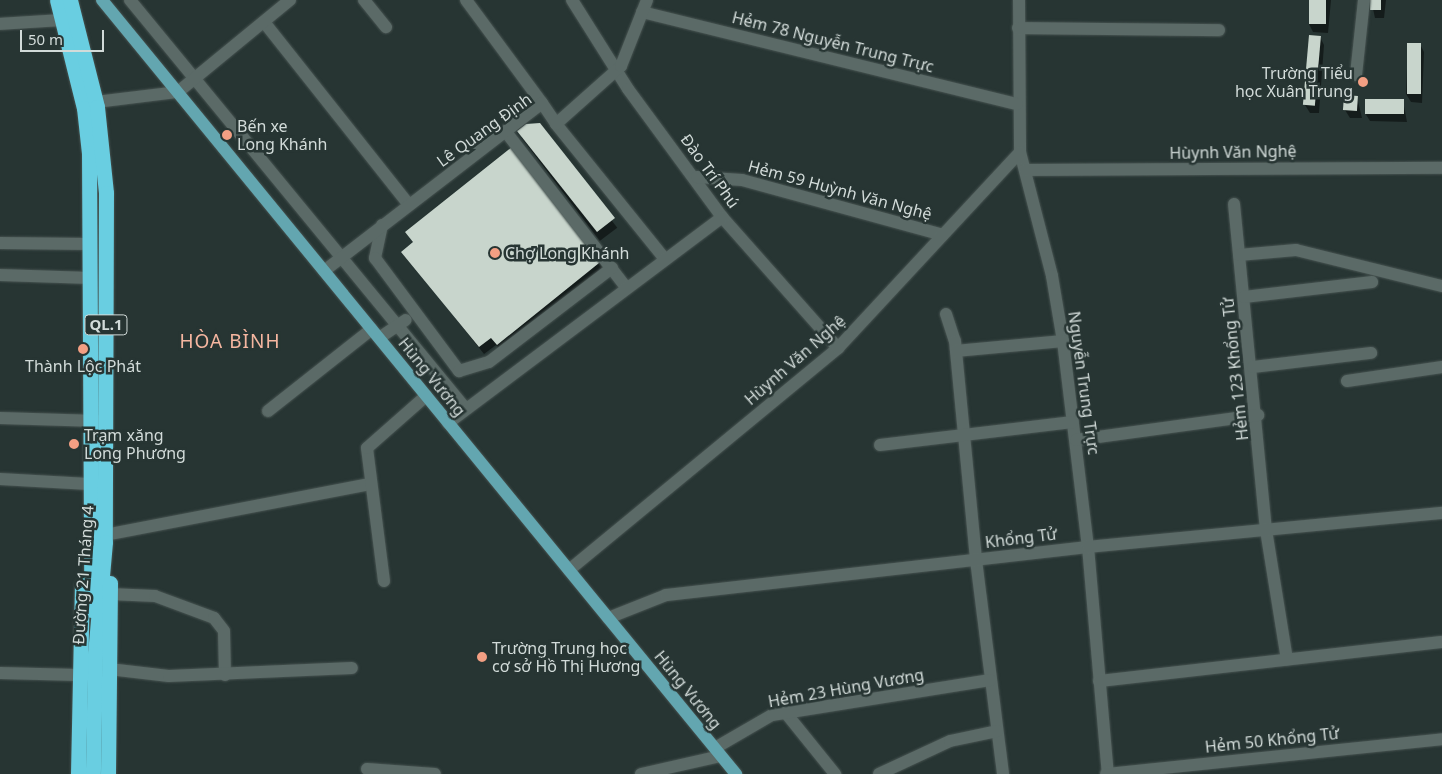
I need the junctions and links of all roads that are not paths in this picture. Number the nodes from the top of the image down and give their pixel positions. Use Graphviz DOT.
graph roads {
  1 [pos="57,0"];
  2 [pos="70,0"];
  3 [pos="102,0"];
  4 [pos="130,0"];
  5 [pos="290,0"];
  6 [pos="364,0"];
  7 [pos="466,0"];
  8 [pos="572,0"];
  9 [pos="1019,0"];
  10 [pos="1364,0"];
  11 [pos="644,6"];
  12 [pos="64,20"];
  13 [pos="264,22"];
  14 [pos="0,24"];
  15 [pos="386,28"];
  16 [pos="1018,28"];
  17 [pos="1219,30"];
  18 [pos="616,71"];
  19 [pos="1356,75"];
  20 [pos="194,77"];
  21 [pos="178,92"];
  22 [pos="96,102"];
  23 [pos="542,103"];
  24 [pos="1017,104"];
  25 [pos="556,124"];
  26 [pos="506,132"];
  27 [pos="1020,152"];
  28 [pos="1442,168"];
  29 [pos="1025,170"];
  30 [pos="697,178"];
  31 [pos="1234,204"];
  32 [pos="409,205"];
  33 [pos="722,217"];
  34 [pos="382,225"];
  35 [pos="943,235"];
  36 [pos="0,244"];
  37 [pos="91,244"];
  38 [pos="1239,255"];
  39 [pos="344,256"];
  40 [pos="665,258"];
  41 [pos="612,268"];
  42 [pos="324,272"];
  43 [pos="0,275"];
  44 [pos="91,278"];
  45 [pos="1372,282"];
  46 [pos="1442,286"];
  47 [pos="626,287"];
  48 [pos="1244,297"];
  49 [pos="413,314"];
  50 [pos="946,314"];
  51 [pos="399,325"];
  52 [pos="375,334"];
  53 [pos="1064,340"];
  54 [pos="838,348"];
  55 [pos="956,352"];
  56 [pos="1370,353"];
  57 [pos="499,354"];
  58 [pos="1253,367"];
  59 [pos="1442,367"];
  60 [pos="514,372"];
  61 [pos="1347,381"];
  62 [pos="426,396"];
  63 [pos="466,409"];
  64 [pos="268,412"];
  65 [pos="1258,415"];
  66 [pos="0,418"];
  67 [pos="89,420"];
  68 [pos="106,421"];
  69 [pos="1073,422"];
  70 [pos="448,423"];
  71 [pos="962,436"];
  72 [pos="1076,440"];
  73 [pos="880,444"];
  74 [pos="0,479"];
  75 [pos="89,484"];
  76 [pos="369,484"];
  77 [pos="1442,513"];
  78 [pos="1266,530"];
  79 [pos="105,538"];
  80 [pos="88,542"];
  81 [pos="1088,547"];
  82 [pos="976,560"];
  83 [pos="569,570"];
  84 [pos="384,581"];
  85 [pos="110,594"];
  86 [pos="608,618"];
  87 [pos="1442,642"];
  88 [pos="95,654"];
  89 [pos="1287,659"];
  90 [pos="352,668"];
  91 [pos="109,669"];
  92 [pos="0,673"];
  93 [pos="79,674"];
  94 [pos="225,676"];
  95 [pos="990,680"];
  96 [pos="1099,681"];
  97 [pos="784,712"];
  98 [pos="997,731"];
  99 [pos="1442,739"];
  100 [pos="718,752"];
  101 [pos="367,769"];
  102 [pos="78,774"];
  103 [pos="93,774"];
  104 [pos="108,774"];
  105 [pos="435,774"];
  106 [pos="641,774"];
  107 [pos="736,774"];
  108 [pos="835,774"];
  109 [pos="879,774"];
  110 [pos="1003,774"];
  111 [pos="1107,774"];
  1 -- 12 [label="highway, Đường 21 Tháng 4 / QL.1"];
  2 -- 22 [label="highway, Đường 21 Tháng 4 / QL.1"];
  3 -- 21 [label="main road, Hùng Vương"];
  4 -- 20 [label="street"];
  5 -- 13 [label="street"];
  6 -- 15 [label="street"];
  7 -- 23 [label="street"];
  8 -- 18 [label="street, Đào Trí Phú"];
  9 -- 16 [label="street, Nguyễn Trung Trực"];
  10 -- 19 [label="street"];
  11 -- 18 [label="street"];
  11 -- 24 [label="street, Hẻm 78 Nguyễn Trung Trực"];
  12 -- 14 [label="street"];
  12 -- 37 [label="highway, Đường 21 Tháng 4 / QL.1"];
  13 -- 20 [label="street"];
  13 -- 32 [label="street"];
  16 -- 17 [label="street"];
  16 -- 24 [label="street, Nguyễn Trung Trực"];
  18 -- 25 [label="street"];
  18 -- 30 [label="street, Đào Trí Phú"];
  20 -- 21 [label="street"];
  20 -- 39 [label="street"];
  21 -- 22 [label="street"];
  21 -- 42 [label="main road, Hùng Vương"];
  22 -- 68 [label="highway, Đường 21 Tháng 4 / QL.1"];
  23 -- 25 [label="street, Lê Quang Định"];
  23 -- 26 [label="street, Lê Quang Định"];
  24 -- 27 [label="street, Nguyễn Trung Trực"];
  25 -- 40 [label="street, Lê Quang Định"];
  26 -- 32 [label="street, Lê Quang Định"];
  26 -- 41 [label="street"];
  27 -- 29 [label="street, Nguyễn Trung Trực"];
  27 -- 35 [label="street, Hùynh Văn Nghệ"];
  28 -- 29 [label="street, Hùynh Văn Nghệ"];
  29 -- 53 [label="street, Nguyễn Trung Trực"];
  30 -- 33 [label="street, Đào Trí Phú"];
  30 -- 35 [label="street, Hẻm 59 Huỳnh Văn Nghệ"];
  31 -- 38 [label="street, Hẻm 123 Khổng Tử"];
  32 -- 34 [label="street, Lê Quang Định"];
  33 -- 40 [label="street"];
  33 -- 54 [label="street, Đào Trí Phú"];
  34 -- 39 [label="street, Lê Quang Định"];
  34 -- 49 [label="street"];
  35 -- 54 [label="street, Hùynh Văn Nghệ"];
  36 -- 37 [label="street"];
  37 -- 44 [label="highway, Đường 21 Tháng 4 / QL.1"];
  38 -- 46 [label="street"];
  38 -- 48 [label="street, Hẻm 123 Khổng Tử"];
  39 -- 42 [label="street, Lê Quang Định"];
  39 -- 51 [label="street"];
  40 -- 47 [label="street"];
  41 -- 47 [label="street"];
  41 -- 57 [label="street"];
  42 -- 52 [label="main road, Hùng Vương"];
  43 -- 44 [label="street"];
  44 -- 67 [label="highway, Đường 21 Tháng 4 / QL.1"];
  45 -- 48 [label="street"];
  47 -- 60 [label="street"];
  48 -- 58 [label="street, Hẻm 123 Khổng Tử"];
  49 -- 51 [label="street"];
  49 -- 57 [label="street"];
  50 -- 55 [label="street"];
  51 -- 52 [label="street"];
  51 -- 63 [label="street"];
  52 -- 62 [label="main road, Hùng Vương"];
  52 -- 64 [label="street"];
  53 -- 55 [label="street"];
  53 -- 69 [label="street, Nguyễn Trung Trực"];
  54 -- 83 [label="street, Hùynh Văn Nghệ"];
  55 -- 71 [label="street"];
  56 -- 58 [label="street"];
  57 -- 60 [label="street"];
  58 -- 65 [label="street, Hẻm 123 Khổng Tử"];
  59 -- 61 [label="street"];
  60 -- 63 [label="street"];
  62 -- 70 [label="main road, Hùng Vương"];
  62 -- 76 [label="street"];
  63 -- 70 [label="street"];
  65 -- 72 [label="street"];
  65 -- 78 [label="street, Hẻm 123 Khổng Tử"];
  66 -- 67 [label="street"];
  67 -- 68 [label="street"];
  67 -- 75 [label="highway, Đường 21 Tháng 4 / QL.1"];
  68 -- 79 [label="highway, Đường 21 Tháng 4 / QL.1"];
  69 -- 71 [label="street"];
  69 -- 72 [label="street, Nguyễn Trung Trực"];
  70 -- 83 [label="main road, Hùng Vương"];
  71 -- 73 [label="street"];
  71 -- 82 [label="street"];
  72 -- 81 [label="street, Nguyễn Trung Trực"];
  74 -- 75 [label="street"];
  75 -- 80 [label="highway, Đường 21 Tháng 4 / QL.1"];
  76 -- 79 [label="street"];
  76 -- 84 [label="street"];
  77 -- 78 [label="street, Khổng Tử"];
  78 -- 81 [label="street, Khổng Tử"];
  78 -- 89 [label="street, Hẻm 123 Khổng Tử"];
  79 -- 85 [label="highway, QL.1"];
  79 -- 88 [label="highway, Đường 21 Tháng 4 / QL.1"];
  80 -- 88 [label="highway, Đường 21 Tháng 4 / QL.1"];
  80 -- 93 [label="highway, QL.1"];
  81 -- 82 [label="street, Khổng Tử"];
  81 -- 96 [label="street, Nguyễn Trung Trực"];
  82 -- 86 [label="street, Khổng Tử"];
  82 -- 95 [label="street"];
  83 -- 86 [label="main road, Hùng Vương"];
  85 -- 91 [label="highway, QL.1"];
  85 -- 94 [label="street"];
  86 -- 100 [label="main road, Hùng Vương"];
  87 -- 89 [label="street"];
  88 -- 103 [label="highway, QL.1"];
  89 -- 96 [label="street"];
  90 -- 94 [label="street"];
  91 -- 94 [label="street"];
  91 -- 104 [label="highway, QL.1"];
  92 -- 93 [label="street"];
  93 -- 102 [label="highway, QL.1"];
  95 -- 97 [label="street, Hẻm 23 Hùng Vương"];
  95 -- 98 [label="street"];
  96 -- 111 [label="street, Nguyễn Trung Trực"];
  97 -- 100 [label="street, Hẻm 23 Hùng Vương"];
  97 -- 108 [label="street"];
  98 -- 109 [label="street"];
  98 -- 110 [label="street"];
  99 -- 111 [label="street, Hẻm 50 Khổng Tử"];
  100 -- 106 [label="street, Hẻm 23 Hùng Vương"];
  100 -- 107 [label="main road, Hùng Vương"];
  101 -- 105 [label="street"];
}
